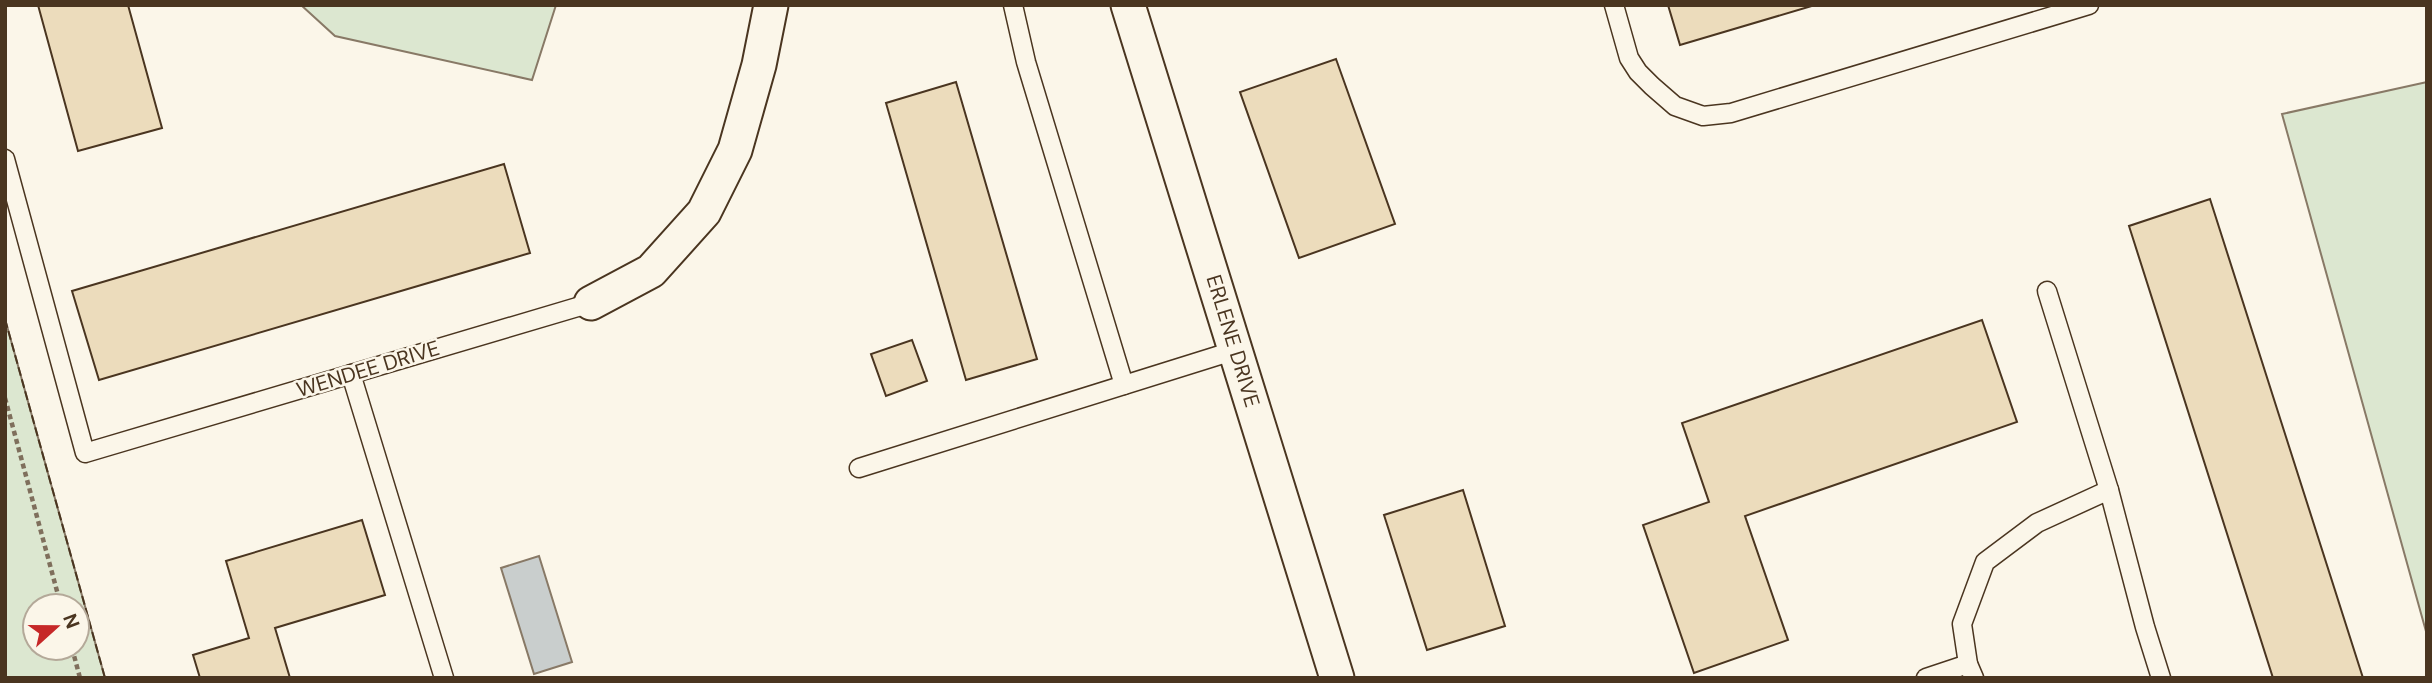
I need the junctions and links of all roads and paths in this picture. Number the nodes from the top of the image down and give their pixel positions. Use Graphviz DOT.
graph roads {
  1 [pos="771,5"];
  2 [pos="1013,5"];
  3 [pos="1128,5"];
  4 [pos="1614,5"];
  5 [pos="2089,5"];
  6 [pos="5,159"];
  7 [pos="2047,291"];
  8 [pos="591,303"];
  9 [pos="1236,350"];
  10 [pos="351,374"];
  11 [pos="1124,385"];
  12 [pos="5,398"];
  13 [pos="859,468"];
  14 [pos="2109,490"];
  15 [pos="57,592"];
  16 [pos="1971,671"];
  17 [pos="444,678"];
  18 [pos="1337,678"];
  19 [pos="1926,678"];
  20 [pos="2161,678"];
  1 -- 8 [label="street, WENDEE DRIVE"];
  2 -- 11 [label="lane"];
  3 -- 9 [label="street, ERLENE DRIVE"];
  4 -- 5 [label="lane"];
  6 -- 10 [label="lane, WENDEE DRIVE"];
  7 -- 14 [label="lane"];
  8 -- 10 [label="lane, WENDEE DRIVE"];
  9 -- 11 [label="lane"];
  9 -- 18 [label="street, ERLENE DRIVE"];
  10 -- 17 [label="lane"];
  11 -- 13 [label="lane"];
  12 -- 15 [label="path"];
  14 -- 16 [label="lane"];
  14 -- 20 [label="lane"];
  16 -- 19 [label="lane"];
}
